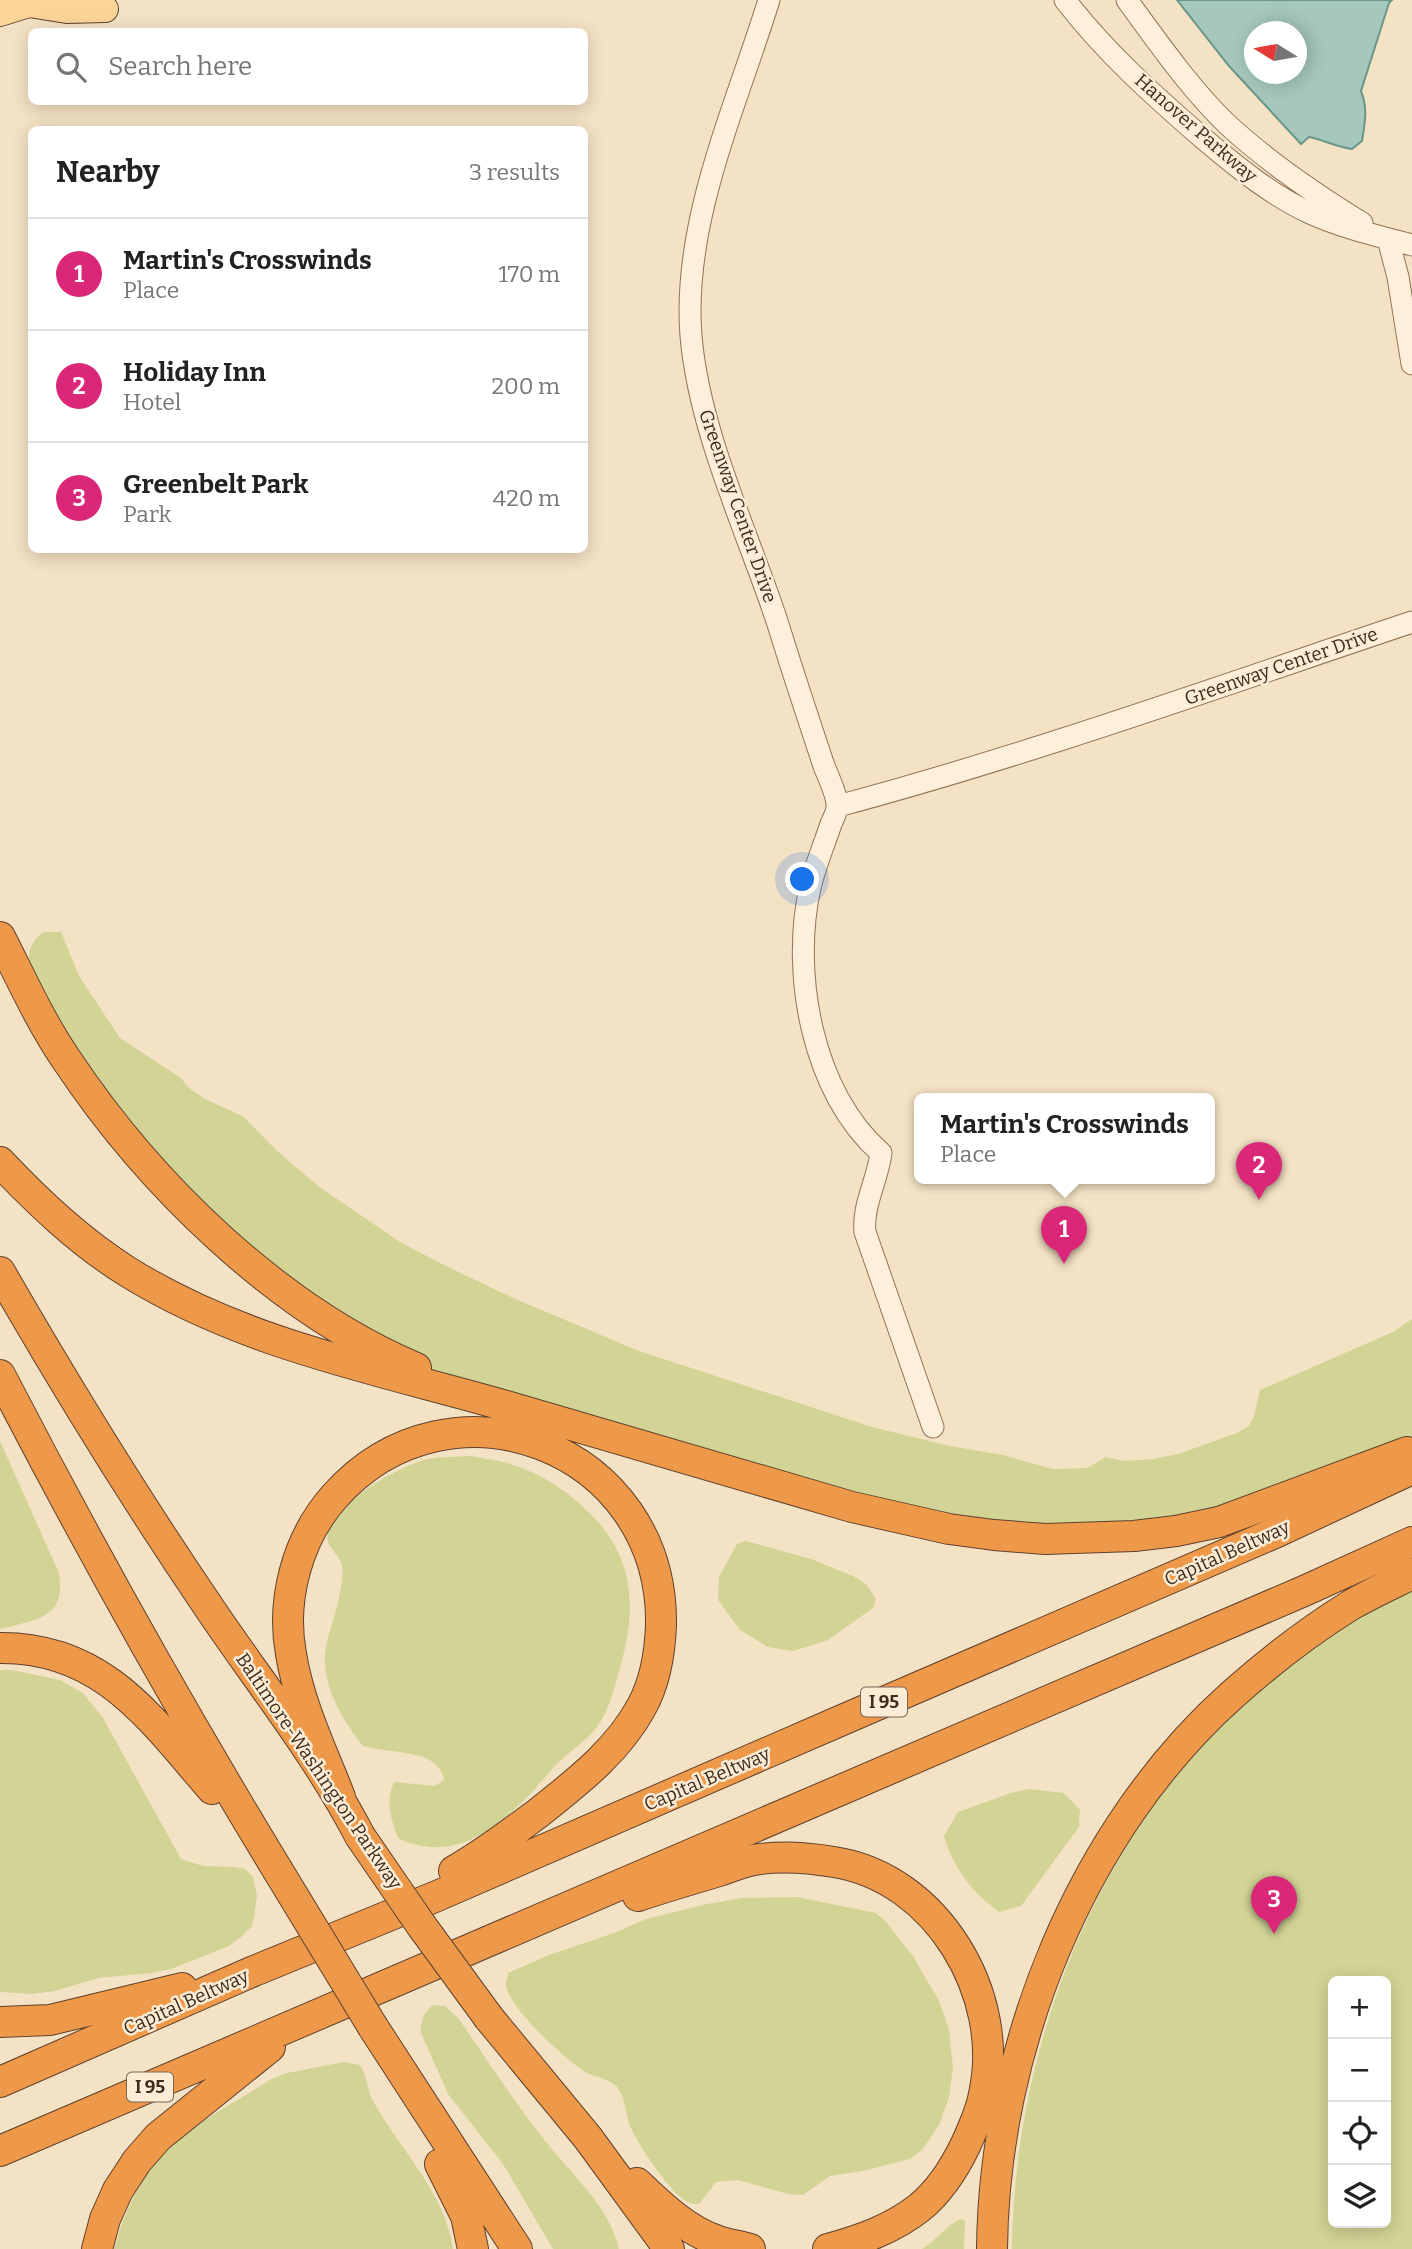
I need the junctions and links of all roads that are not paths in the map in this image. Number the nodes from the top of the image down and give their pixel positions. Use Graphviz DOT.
graph roads {
  1 [pos="769,0"];
  2 [pos="1065,0"];
  3 [pos="1127,0"];
  4 [pos="106,9"];
  5 [pos="0,13"];
  6 [pos="1388,239"];
  7 [pos="1412,245"];
  8 [pos="1412,364"];
  9 [pos="1412,622"];
  10 [pos="838,806"];
  11 [pos="0,937"];
  12 [pos="0,1162"];
  13 [pos="0,1272"];
  14 [pos="0,1375"];
  15 [pos="503,1405"];
  16 [pos="933,1427"];
  17 [pos="1412,1450"];
  18 [pos="1412,1469"];
  19 [pos="1412,1542"];
  20 [pos="1412,1574"];
  21 [pos="0,1648"];
  22 [pos="340,1797"];
  23 [pos="270,1859"];
  24 [pos="354,1930"];
  25 [pos="497,1939"];
  26 [pos="254,1971"];
  27 [pos="0,2022"];
  28 [pos="300,2023"];
  29 [pos="373,2027"];
  30 [pos="0,2082"];
  31 [pos="588,2138"];
  32 [pos="0,2151"];
  33 [pos="97,2249"];
  34 [pos="473,2249"];
  35 [pos="517,2249"];
  36 [pos="669,2249"];
  37 [pos="750,2249"];
  38 [pos="828,2249"];
  39 [pos="992,2249"];
  1 -- 10 [label="street, Greenway Center Drive"];
  2 -- 6 [label="street, Hanover Parkway"];
  3 -- 6 [label="street, Hanover Parkway"];
  4 -- 5 [label="main road"];
  6 -- 7 [label="street, Hanover Parkway"];
  6 -- 8 [label="street"];
  9 -- 10 [label="street, Greenway Center Drive"];
  10 -- 16 [label="street"];
  11 -- 15 [label="highway"];
  12 -- 15 [label="highway"];
  13 -- 22 [label="highway, Baltimore-Washington Parkway"];
  14 -- 23 [label="highway"];
  15 -- 17 [label="highway"];
  18 -- 24 [label="highway, Capital Beltway / I 95"];
  19 -- 25 [label="highway, I 95"];
  20 -- 39 [label="highway"];
  21 -- 23 [label="highway"];
  22 -- 24 [label="highway"];
  22 -- 31 [label="highway, Baltimore-Washington Parkway, bridge"];
  23 -- 29 [label="highway, bridge"];
  24 -- 26 [label="highway, Capital Beltway / I 95"];
  25 -- 28 [label="highway, I 95"];
  25 -- 38 [label="highway"];
  26 -- 27 [label="highway"];
  26 -- 30 [label="highway, Capital Beltway / I 95"];
  28 -- 32 [label="highway, I 95"];
  28 -- 33 [label="highway"];
  29 -- 34 [label="highway"];
  29 -- 35 [label="highway"];
  31 -- 36 [label="highway, Baltimore-Washington Parkway"];
  31 -- 37 [label="highway"];
}
